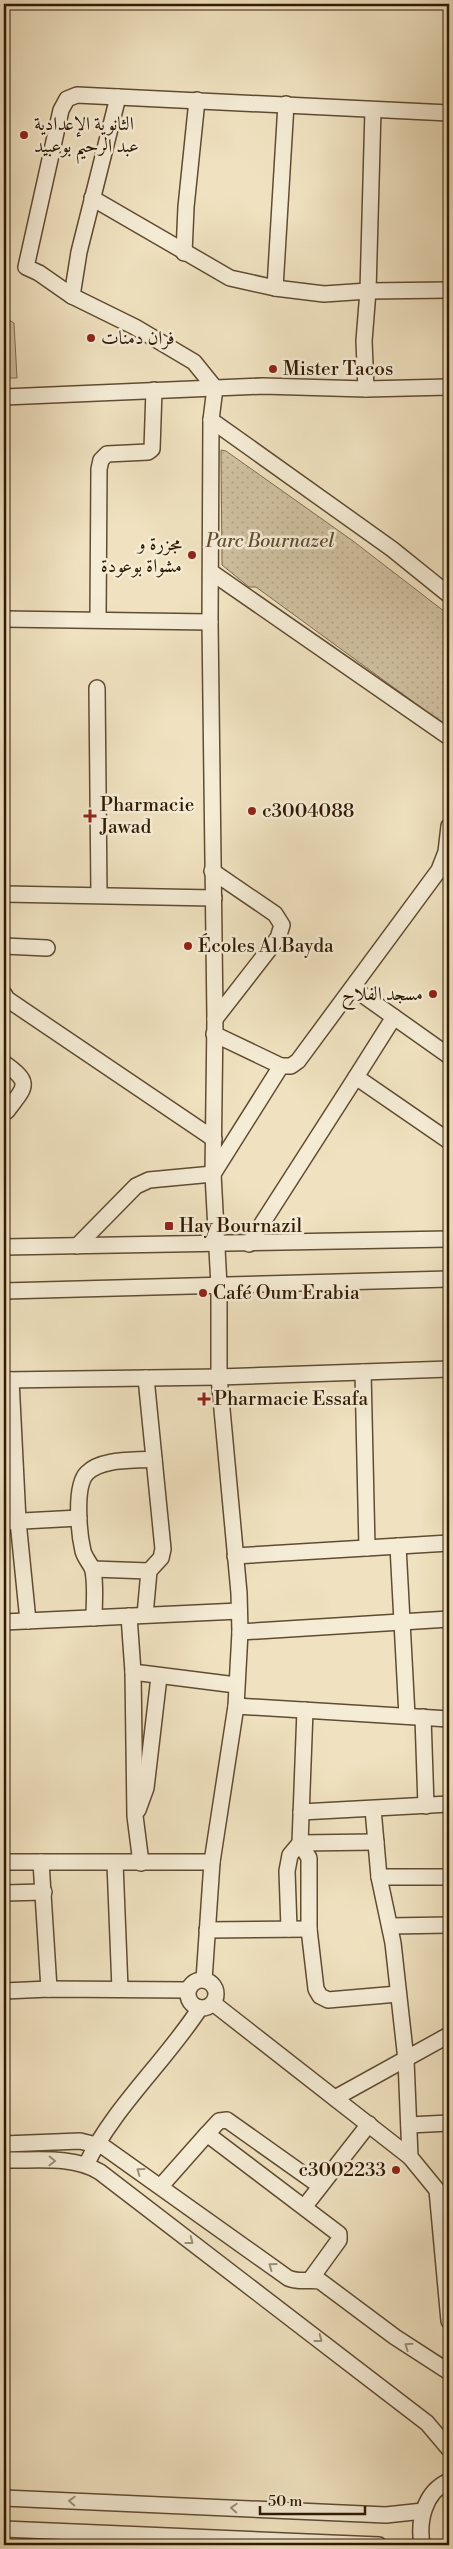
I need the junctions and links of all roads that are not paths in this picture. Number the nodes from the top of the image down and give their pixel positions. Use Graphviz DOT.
graph roads {
  1 [pos="118,97"];
  2 [pos="197,100"];
  3 [pos="286,104"];
  4 [pos="373,110"];
  5 [pos="449,113"];
  6 [pos="92,198"];
  7 [pos="184,253"];
  8 [pos="276,288"];
  9 [pos="449,290"];
  10 [pos="368,291"];
  11 [pos="72,296"];
  12 [pos="449,387"];
  13 [pos="215,388"];
  14 [pos="366,389"];
  15 [pos="154,390"];
  16 [pos="4,397"];
  17 [pos="211,420"];
  18 [pos="211,572"];
  19 [pos="449,594"];
  20 [pos="4,619"];
  21 [pos="98,619"];
  22 [pos="210,622"];
  23 [pos="97,688"];
  24 [pos="449,737"];
  25 [pos="449,826"];
  26 [pos="212,870"];
  27 [pos="4,894"];
  28 [pos="100,895"];
  29 [pos="214,898"];
  30 [pos="4,946"];
  31 [pos="48,948"];
  32 [pos="353,988"];
  33 [pos="4,994"];
  34 [pos="394,1017"];
  35 [pos="215,1026"];
  36 [pos="449,1056"];
  37 [pos="4,1063"];
  38 [pos="280,1066"];
  39 [pos="356,1077"];
  40 [pos="5,1111"];
  41 [pos="214,1139"];
  42 [pos="449,1141"];
  43 [pos="213,1174"];
  44 [pos="449,1239"];
  45 [pos="216,1243"];
  46 [pos="249,1244"];
  47 [pos="77,1246"];
  48 [pos="4,1247"];
  49 [pos="449,1279"];
  50 [pos="219,1286"];
  51 [pos="4,1291"];
  52 [pos="449,1369"];
  53 [pos="363,1372"];
  54 [pos="220,1377"];
  55 [pos="146,1378"];
  56 [pos="8,1380"];
  57 [pos="154,1459"];
  58 [pos="79,1518"];
  59 [pos="11,1521"];
  60 [pos="449,1543"];
  61 [pos="398,1546"];
  62 [pos="367,1548"];
  63 [pos="236,1556"];
  64 [pos="93,1570"];
  65 [pos="150,1571"];
  66 [pos="239,1611"];
  67 [pos="145,1615"];
  68 [pos="129,1616"];
  69 [pos="94,1618"];
  70 [pos="449,1619"];
  71 [pos="28,1621"];
  72 [pos="402,1621"];
  73 [pos="4,1622"];
  74 [pos="240,1632"];
  75 [pos="133,1672"];
  76 [pos="159,1677"];
  77 [pos="236,1685"];
  78 [pos="236,1706"];
  79 [pos="305,1710"];
  80 [pos="407,1716"];
  81 [pos="423,1717"];
  82 [pos="449,1719"];
  83 [pos="449,1804"];
  84 [pos="426,1806"];
  85 [pos="373,1809"];
  86 [pos="302,1812"];
  87 [pos="135,1816"];
  88 [pos="376,1842"];
  89 [pos="300,1843"];
  90 [pos="4,1862"];
  91 [pos="41,1862"];
  92 [pos="115,1862"];
  93 [pos="212,1862"];
  94 [pos="141,1863"];
  95 [pos="379,1877"];
  96 [pos="449,1877"];
  97 [pos="44,1892"];
  98 [pos="4,1893"];
  99 [pos="449,1925"];
  100 [pos="390,1926"];
  101 [pos="289,1929"];
  102 [pos="309,1929"];
  103 [pos="207,1930"];
  104 [pos="204,1980"];
  105 [pos="50,1989"];
  106 [pos="120,1989"];
  107 [pos="188,1990"];
  108 [pos="4,1991"];
  109 [pos="398,1994"];
  110 [pos="207,2006"];
  111 [pos="449,2035"];
  112 [pos="406,2060"];
  113 [pos="335,2098"];
  114 [pos="449,2123"];
  115 [pos="369,2124"];
  116 [pos="409,2125"];
  117 [pos="207,2134"];
  118 [pos="4,2144"];
  119 [pos="96,2144"];
  120 [pos="410,2157"];
  121 [pos="4,2160"];
  122 [pos="86,2165"];
  123 [pos="161,2186"];
  124 [pos="320,2186"];
  125 [pos="443,2191"];
  126 [pos="305,2206"];
  127 [pos="310,2280"];
  128 [pos="449,2312"];
  129 [pos="449,2372"];
  130 [pos="449,2449"];
  131 [pos="449,2481"];
  132 [pos="4,2498"];
  133 [pos="423,2511"];
  134 [pos="4,2529"];
  135 [pos="379,2545"];
  136 [pos="422,2545"];
  1 -- 2 [label="street"];
  1 -- 6 [label="street"];
  1 -- 11 [label="street"];
  2 -- 3 [label="street"];
  2 -- 7 [label="street"];
  3 -- 4 [label="street"];
  3 -- 8 [label="street"];
  4 -- 5 [label="street"];
  4 -- 10 [label="street"];
  6 -- 7 [label="street"];
  6 -- 11 [label="street"];
  7 -- 8 [label="street"];
  8 -- 10 [label="street"];
  9 -- 10 [label="street"];
  10 -- 14 [label="street"];
  11 -- 13 [label="street"];
  12 -- 14 [label="street"];
  13 -- 14 [label="street"];
  13 -- 15 [label="street"];
  13 -- 17 [label="street"];
  15 -- 16 [label="street"];
  15 -- 21 [label="street"];
  17 -- 18 [label="street"];
  17 -- 19 [label="street"];
  18 -- 22 [label="street"];
  18 -- 24 [label="street"];
  20 -- 21 [label="street"];
  21 -- 22 [label="street"];
  22 -- 26 [label="street"];
  23 -- 28 [label="street"];
  25 -- 32 [label="street"];
  26 -- 29 [label="street"];
  26 -- 35 [label="street"];
  27 -- 28 [label="street"];
  28 -- 29 [label="street"];
  29 -- 35 [label="street"];
  30 -- 31 [label="street"];
  32 -- 34 [label="street"];
  32 -- 38 [label="street"];
  33 -- 41 [label="street"];
  34 -- 36 [label="street"];
  34 -- 39 [label="street"];
  35 -- 38 [label="street"];
  35 -- 41 [label="street"];
  37 -- 40 [label="street"];
  38 -- 43 [label="street"];
  39 -- 42 [label="street"];
  39 -- 46 [label="street"];
  41 -- 43 [label="street"];
  43 -- 45 [label="street"];
  43 -- 47 [label="street"];
  44 -- 46 [label="street"];
  45 -- 46 [label="street"];
  45 -- 47 [label="street"];
  45 -- 50 [label="street"];
  47 -- 48 [label="street"];
  49 -- 50 [label="street"];
  50 -- 51 [label="street"];
  50 -- 54 [label="street"];
  52 -- 53 [label="street"];
  53 -- 54 [label="street"];
  53 -- 62 [label="street"];
  54 -- 55 [label="street"];
  54 -- 63 [label="street"];
  55 -- 56 [label="street"];
  55 -- 57 [label="street"];
  56 -- 59 [label="street"];
  57 -- 58 [label="street"];
  57 -- 65 [label="street"];
  58 -- 59 [label="street"];
  58 -- 64 [label="street"];
  59 -- 71 [label="street"];
  60 -- 61 [label="street"];
  61 -- 62 [label="street"];
  61 -- 72 [label="street"];
  62 -- 63 [label="street"];
  63 -- 66 [label="street"];
  64 -- 65 [label="street"];
  64 -- 69 [label="street"];
  65 -- 67 [label="street"];
  66 -- 67 [label="street"];
  66 -- 74 [label="street"];
  67 -- 68 [label="street"];
  68 -- 69 [label="street"];
  68 -- 75 [label="street"];
  69 -- 71 [label="street"];
  70 -- 72 [label="street"];
  71 -- 73 [label="street"];
  72 -- 74 [label="street"];
  72 -- 80 [label="street"];
  74 -- 77 [label="street"];
  75 -- 76 [label="street"];
  75 -- 87 [label="street"];
  76 -- 77 [label="street"];
  76 -- 87 [label="street"];
  77 -- 78 [label="street"];
  78 -- 79 [label="street"];
  78 -- 93 [label="street"];
  79 -- 80 [label="street"];
  79 -- 86 [label="street"];
  80 -- 81 [label="street"];
  81 -- 82 [label="street"];
  81 -- 84 [label="street"];
  83 -- 84 [label="street"];
  84 -- 85 [label="street"];
  85 -- 86 [label="street"];
  85 -- 88 [label="street"];
  86 -- 89 [label="street"];
  87 -- 94 [label="street"];
  88 -- 89 [label="street"];
  88 -- 95 [label="street"];
  89 -- 101 [label="street"];
  89 -- 102 [label="street"];
  90 -- 91 [label="street"];
  91 -- 92 [label="street"];
  91 -- 97 [label="street"];
  92 -- 94 [label="street"];
  92 -- 106 [label="street"];
  93 -- 94 [label="street"];
  93 -- 103 [label="street"];
  95 -- 96 [label="street"];
  95 -- 100 [label="street"];
  97 -- 98 [label="street"];
  97 -- 105 [label="street"];
  99 -- 100 [label="street"];
  100 -- 109 [label="street"];
  101 -- 102 [label="street"];
  101 -- 103 [label="street"];
  102 -- 109 [label="street"];
  103 -- 104 [label="street"];
  104 -- 107 [label="street"];
  104 -- 110 [label="street"];
  105 -- 106 [label="street"];
  105 -- 108 [label="street"];
  106 -- 107 [label="street"];
  107 -- 110 [label="street"];
  109 -- 112 [label="street"];
  110 -- 113 [label="street"];
  110 -- 119 [label="street"];
  111 -- 112 [label="street"];
  112 -- 113 [label="street"];
  112 -- 116 [label="street"];
  113 -- 115 [label="street"];
  114 -- 116 [label="street"];
  115 -- 120 [label="street"];
  115 -- 124 [label="street"];
  116 -- 120 [label="street"];
  117 -- 123 [label="street"];
  117 -- 124 [label="street"];
  117 -- 126 [label="street"];
  118 -- 119 [label="street"];
  119 -- 122 [label="street"];
  123 -- 119 [label="street, one-way"];
  120 -- 125 [label="street"];
  121 -- 122 [label="street, one-way"];
  122 -- 130 [label="street, one-way"];
  127 -- 123 [label="street, one-way"];
  124 -- 126 [label="street"];
  125 -- 128 [label="street"];
  126 -- 127 [label="street"];
  129 -- 127 [label="street, one-way"];
  131 -- 133 [label="street"];
  133 -- 132 [label="street, one-way"];
  133 -- 136 [label="street"];
  134 -- 135 [label="street"];
}
